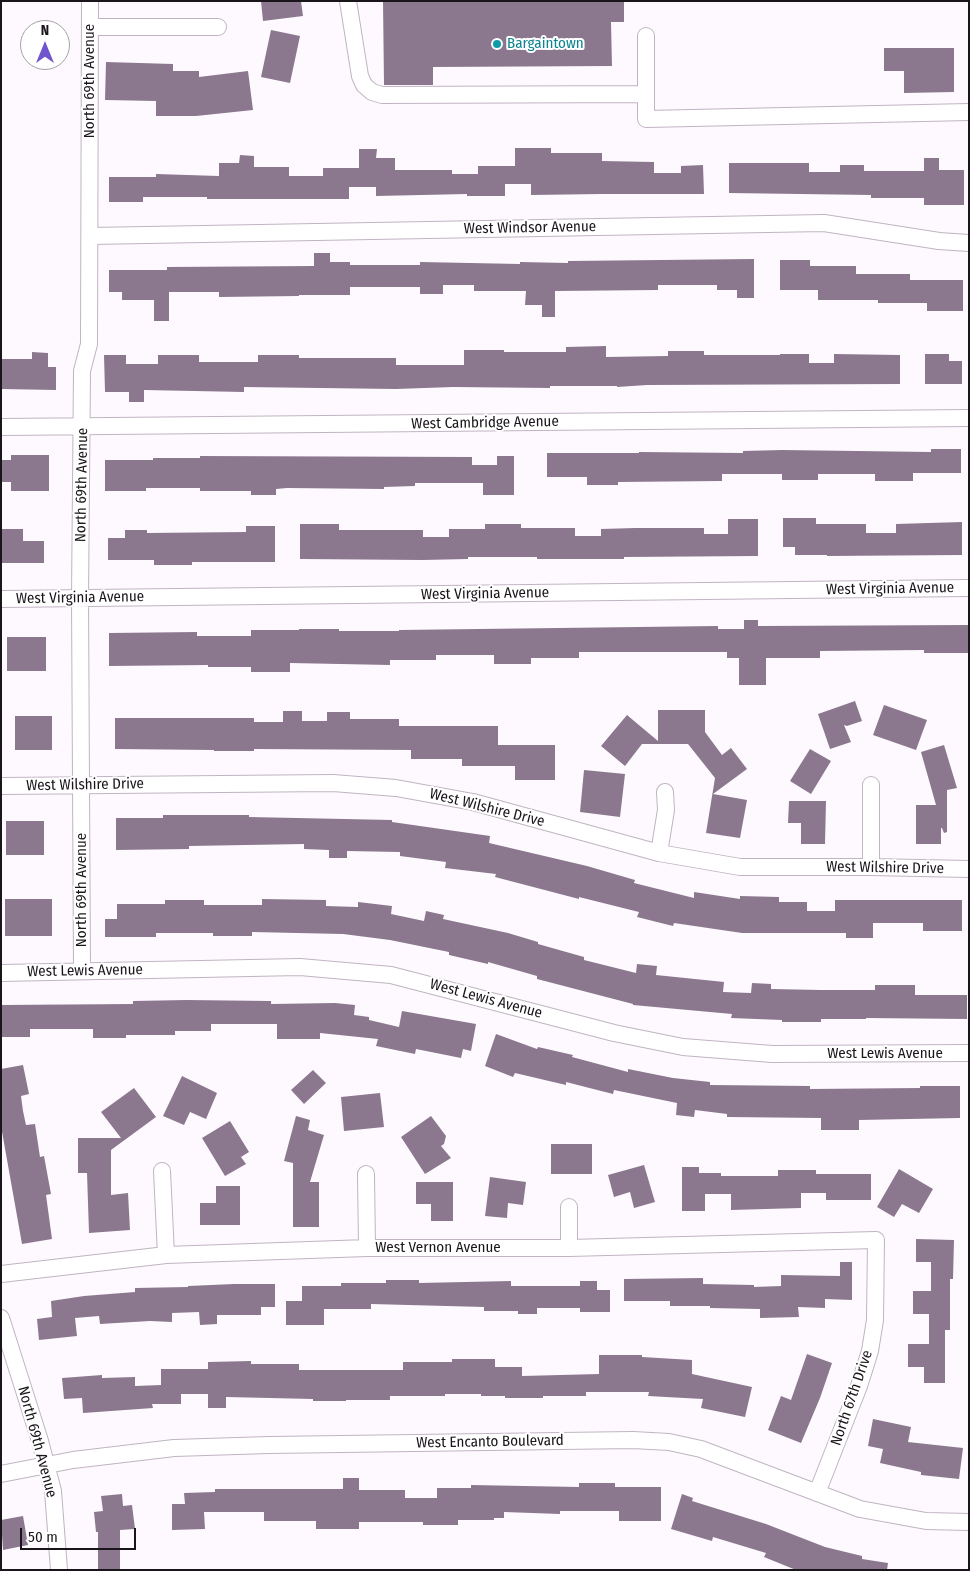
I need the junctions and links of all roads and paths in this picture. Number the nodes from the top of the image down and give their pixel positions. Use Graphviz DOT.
graph roads {
  1 [pos="90,1"];
  2 [pos="348,1"];
  3 [pos="90,27"];
  4 [pos="218,27"];
  5 [pos="646,36"];
  6 [pos="646,94"];
  7 [pos="969,112"];
  8 [pos="90,236"];
  9 [pos="969,243"];
  10 [pos="969,418"];
  11 [pos="82,426"];
  12 [pos="1,427"];
  13 [pos="969,588"];
  14 [pos="80,598"];
  15 [pos="1,599"];
  16 [pos="82,785"];
  17 [pos="871,785"];
  18 [pos="1,786"];
  19 [pos="665,792"];
  20 [pos="659,854"];
  21 [pos="871,867"];
  22 [pos="969,869"];
  23 [pos="82,970"];
  24 [pos="1,972"];
  25 [pos="969,1053"];
  26 [pos="162,1172"];
  27 [pos="366,1174"];
  28 [pos="569,1207"];
  29 [pos="876,1240"];
  30 [pos="367,1248"];
  31 [pos="569,1248"];
  32 [pos="166,1255"];
  33 [pos="1,1274"];
  34 [pos="1,1318"];
  35 [pos="46,1466"];
  36 [pos="1,1474"];
  37 [pos="817,1493"];
  38 [pos="969,1522"];
  39 [pos="59,1570"];
  1 -- 3 [label="street, North 69th Avenue"];
  2 -- 6 [label="street"];
  3 -- 4 [label="street"];
  3 -- 8 [label="street, North 69th Avenue"];
  5 -- 6 [label="street"];
  6 -- 7 [label="street"];
  8 -- 9 [label="street, West Windsor Avenue"];
  8 -- 11 [label="street, North 69th Avenue"];
  10 -- 11 [label="street, West Cambridge Avenue"];
  11 -- 12 [label="street, West Cambridge Avenue"];
  11 -- 14 [label="street, North 69th Avenue"];
  13 -- 14 [label="street, West Virginia Avenue"];
  14 -- 15 [label="street, West Virginia Avenue"];
  14 -- 16 [label="street, North 69th Avenue"];
  16 -- 18 [label="street, West Wilshire Drive"];
  16 -- 20 [label="street, West Wilshire Drive"];
  16 -- 23 [label="street, North 69th Avenue"];
  17 -- 21 [label="street"];
  19 -- 20 [label="street"];
  20 -- 21 [label="street, West Wilshire Drive"];
  21 -- 22 [label="street, West Wilshire Drive"];
  23 -- 24 [label="street, West Lewis Avenue"];
  23 -- 25 [label="street, West Lewis Avenue"];
  26 -- 32 [label="street"];
  27 -- 30 [label="street"];
  28 -- 31 [label="street"];
  29 -- 31 [label="street, West Vernon Avenue"];
  29 -- 37 [label="street, North 67th Drive"];
  30 -- 31 [label="street, West Vernon Avenue"];
  30 -- 32 [label="street, West Vernon Avenue"];
  32 -- 33 [label="street, West Vernon Avenue"];
  34 -- 35 [label="street, North 69th Avenue"];
  35 -- 36 [label="street, West Encanto Boulevard"];
  35 -- 37 [label="street, West Encanto Boulevard"];
  35 -- 39 [label="street, North 69th Avenue"];
  37 -- 38 [label="street, West Encanto Boulevard"];
}
